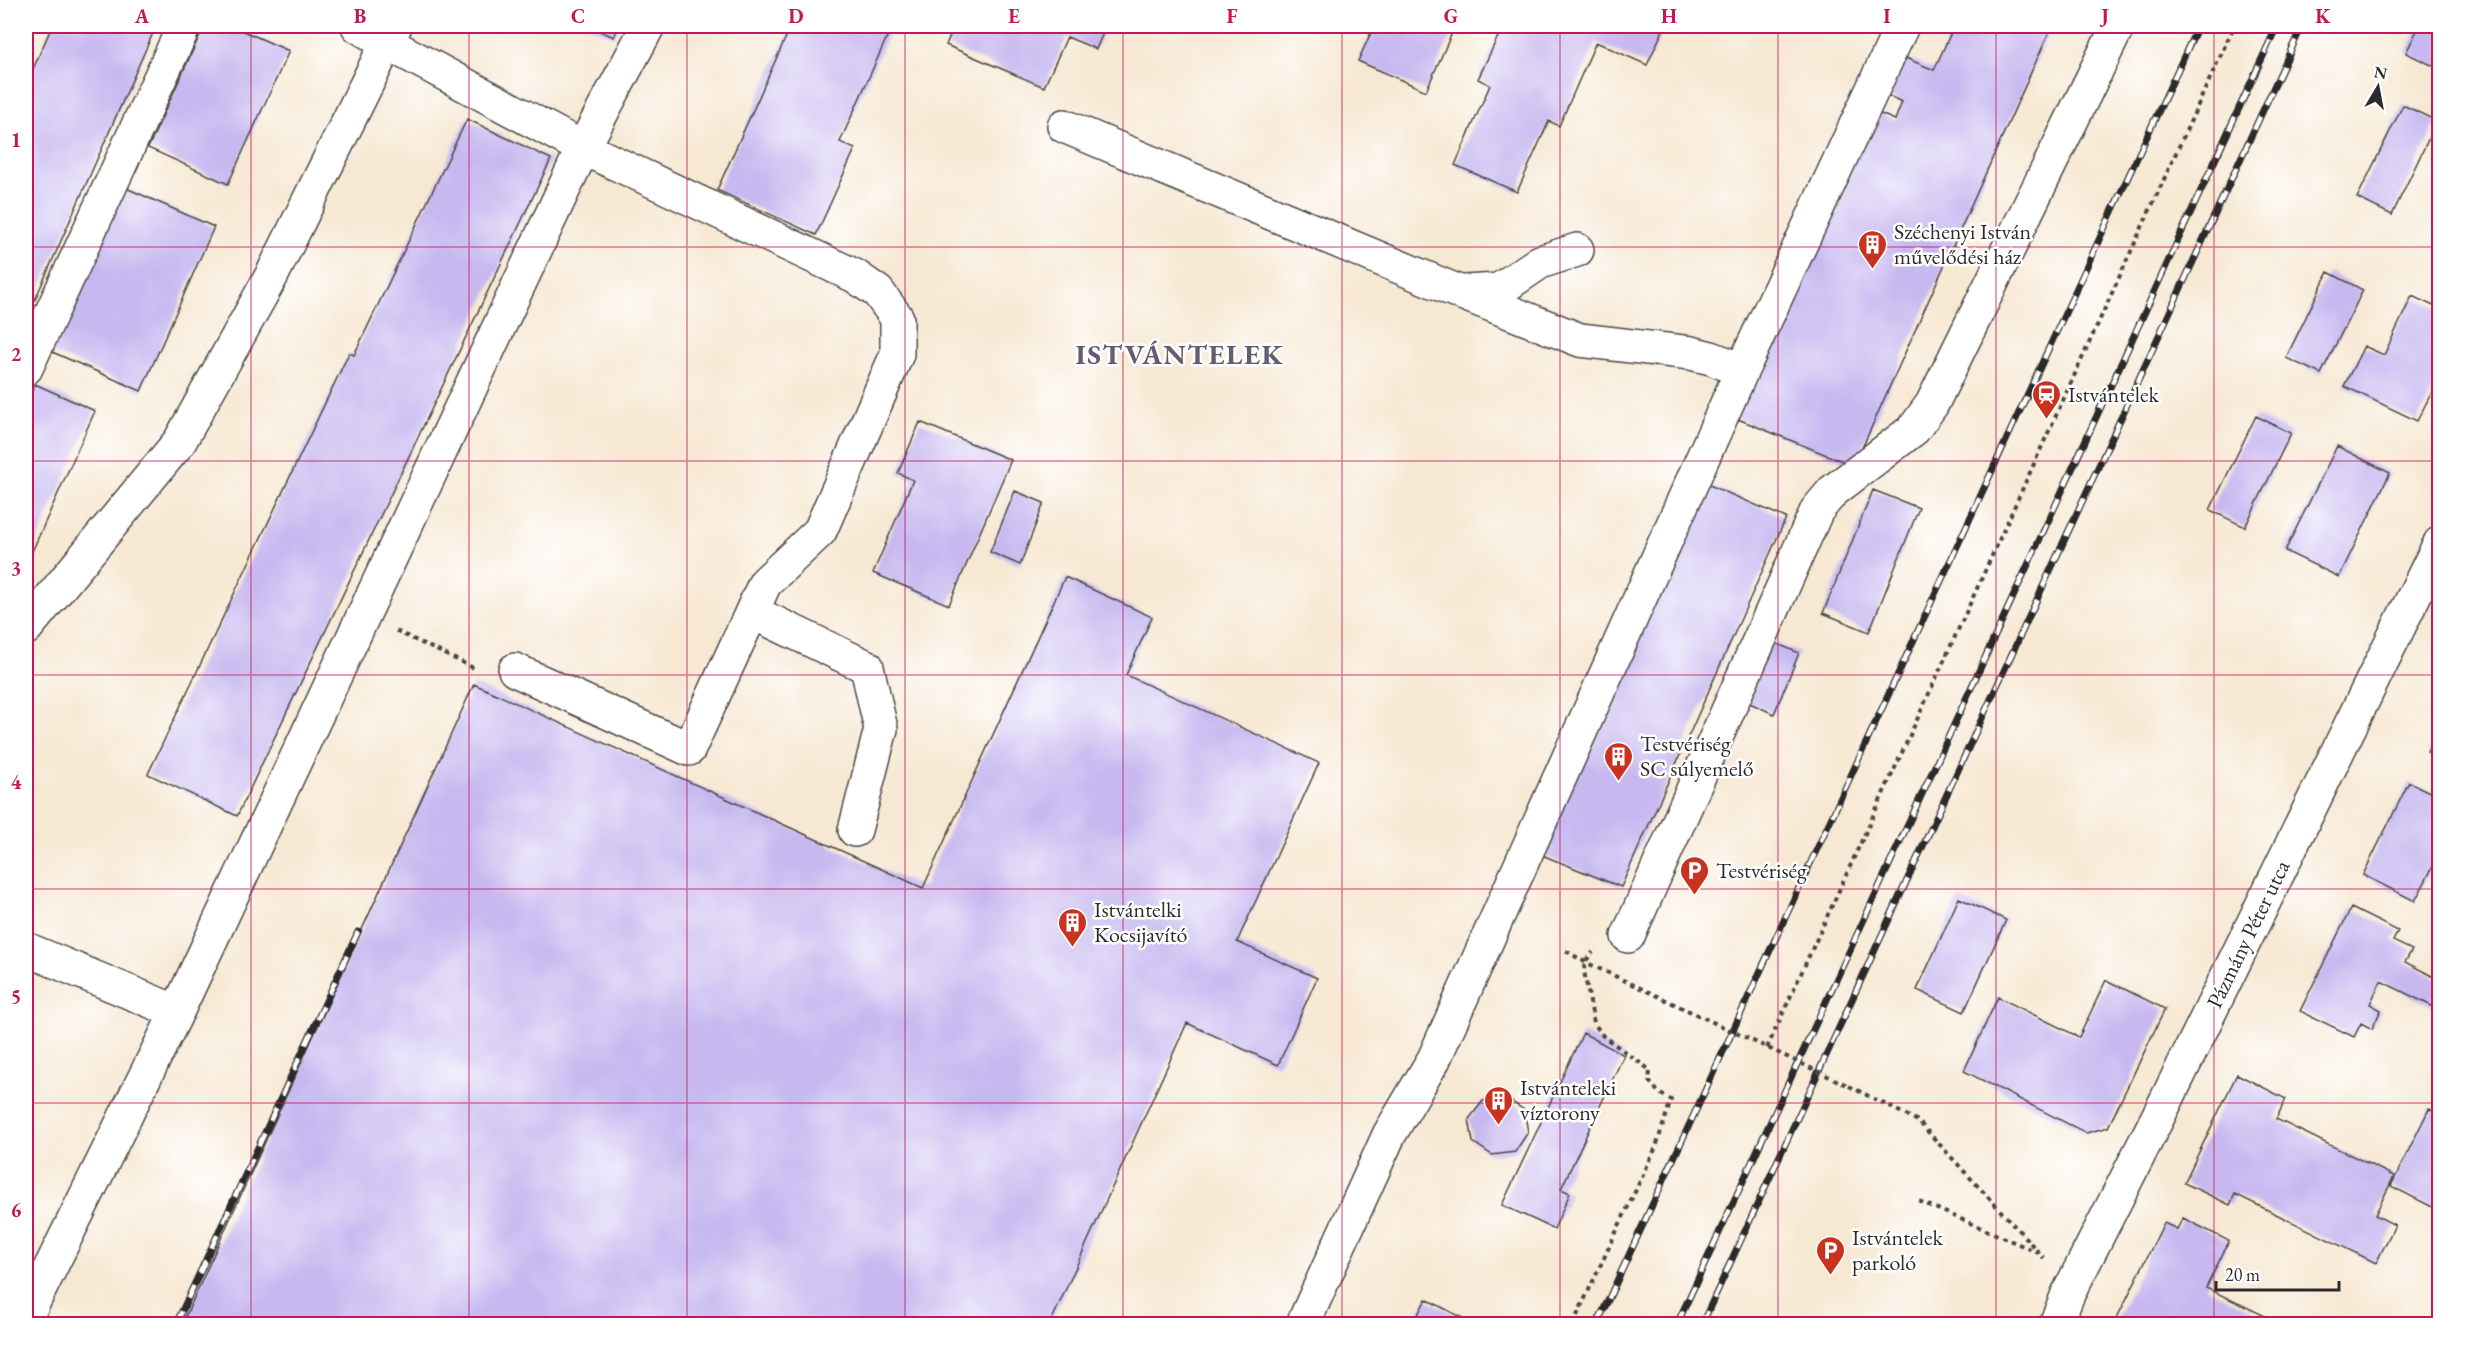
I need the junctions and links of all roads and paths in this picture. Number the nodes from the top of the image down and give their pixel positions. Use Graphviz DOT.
graph roads {
  1 [pos="184,26"];
  2 [pos="358,26"];
  3 [pos="648,26"];
  4 [pos="2118,26"];
  5 [pos="2234,26"];
  6 [pos="1892,29"];
  7 [pos="391,34"];
  8 [pos="1064,126"];
  9 [pos="583,148"];
  10 [pos="1577,250"];
  11 [pos="1459,292"];
  12 [pos="26,368"];
  13 [pos="1742,370"];
  14 [pos="2439,543"];
  15 [pos="752,612"];
  16 [pos="365,617"];
  17 [pos="26,628"];
  18 [pos="515,670"];
  19 [pos="855,830"];
  20 [pos="1628,936"];
  21 [pos="26,949"];
  22 [pos="1566,951"];
  23 [pos="1585,962"];
  24 [pos="177,1011"];
  25 [pos="1767,1048"];
  26 [pos="1918,1201"];
  27 [pos="2042,1254"];
  28 [pos="2068,1294"];
  29 [pos="26,1317"];
  30 [pos="1303,1324"];
  31 [pos="1573,1324"];
  32 [pos="2056,1324"];
  1 -- 12 [label="street"];
  2 -- 7 [label="street"];
  3 -- 9 [label="street"];
  4 -- 20 [label="street"];
  5 -- 25 [label="path"];
  6 -- 13 [label="street"];
  7 -- 9 [label="street"];
  7 -- 17 [label="street"];
  8 -- 11 [label="street"];
  9 -- 15 [label="street"];
  9 -- 16 [label="street"];
  10 -- 11 [label="street"];
  11 -- 13 [label="street"];
  13 -- 30 [label="street"];
  14 -- 28 [label="street, Pázmány Péter utca"];
  15 -- 18 [label="street"];
  15 -- 19 [label="street"];
  16 -- 18 [label="path"];
  16 -- 24 [label="street"];
  20 -- 23 [label="path"];
  21 -- 24 [label="street"];
  22 -- 23 [label="path"];
  23 -- 25 [label="path, bridge"];
  23 -- 31 [label="path"];
  24 -- 29 [label="street"];
  25 -- 27 [label="path, bridge"];
  26 -- 27 [label="path"];
  27 -- 28 [label="path"];
  28 -- 32 [label="street, Pázmány Péter utca"];
}
